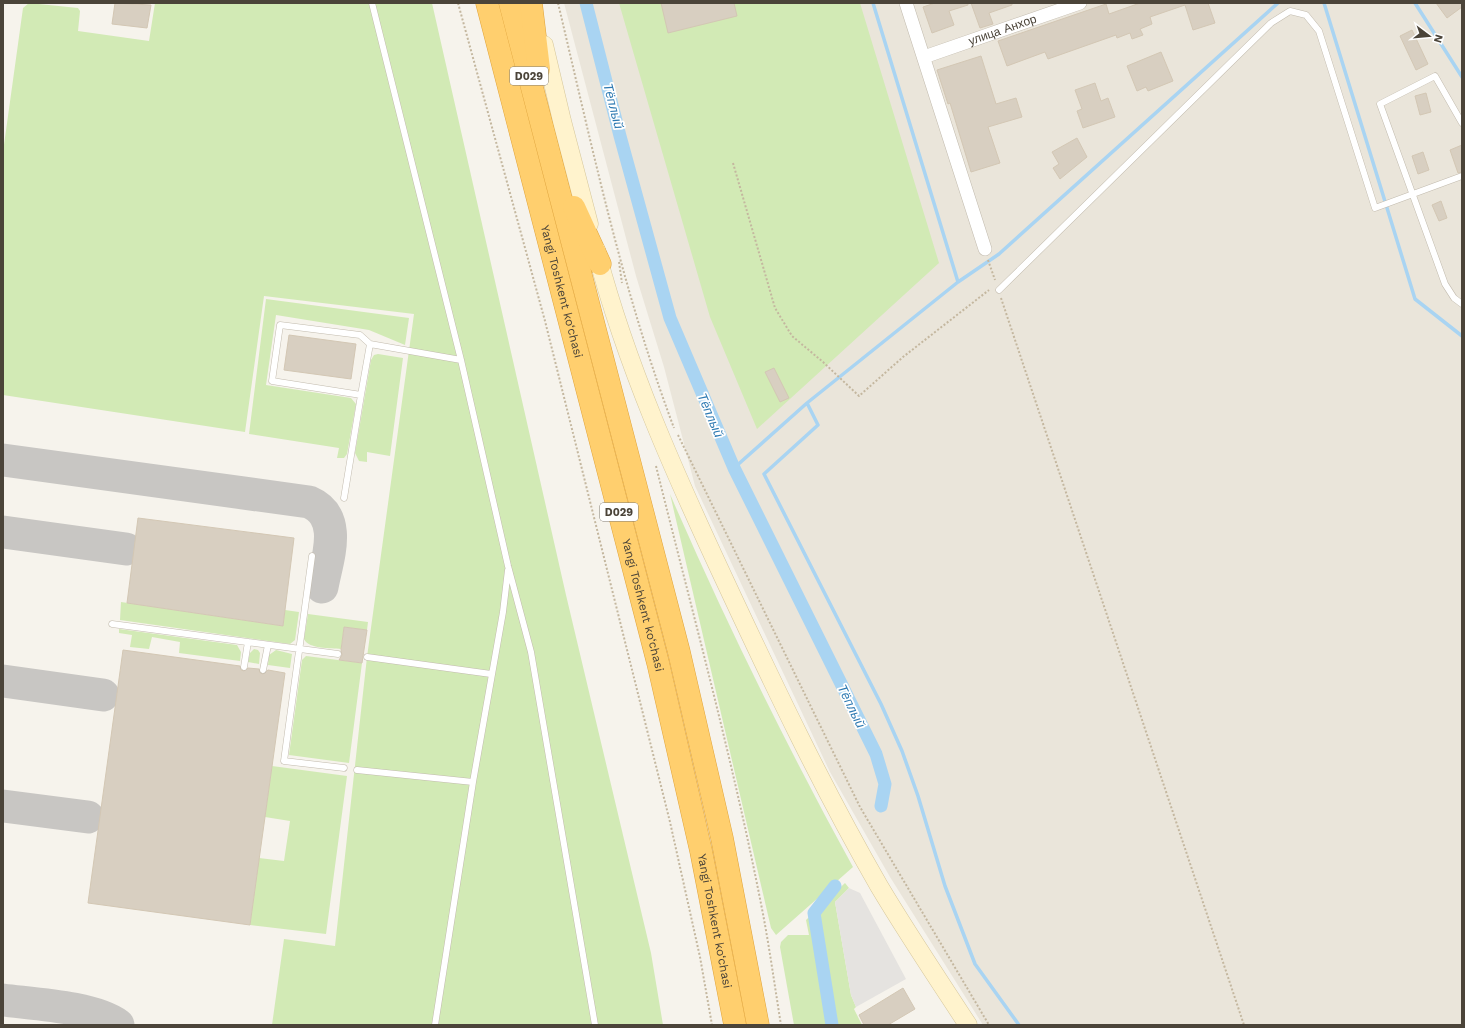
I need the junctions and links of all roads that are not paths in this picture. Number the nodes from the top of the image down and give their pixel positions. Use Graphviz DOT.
graph roads {
  1 [pos="372,3"];
  2 [pos="487,3"];
  3 [pos="510,3"];
  4 [pos="532,3"];
  5 [pos="535,3"];
  6 [pos="906,3"];
  7 [pos="1080,3"];
  8 [pos="924,57"];
  9 [pos="1462,123"];
  10 [pos="548,149"];
  11 [pos="1462,176"];
  12 [pos="1412,195"];
  13 [pos="985,249"];
  14 [pos="600,264"];
  15 [pos="998,288"];
  16 [pos="1462,304"];
  17 [pos="370,344"];
  18 [pos="460,360"];
  19 [pos="361,395"];
  20 [pos="344,498"];
  21 [pos="312,556"];
  22 [pos="508,566"];
  23 [pos="112,624"];
  24 [pos="248,642"];
  25 [pos="268,645"];
  26 [pos="299,649"];
  27 [pos="338,654"];
  28 [pos="367,657"];
  29 [pos="244,667"];
  30 [pos="263,670"];
  31 [pos="491,674"];
  32 [pos="344,768"];
  33 [pos="357,770"];
  34 [pos="473,782"];
  35 [pos="435,1025"];
  36 [pos="595,1025"];
  37 [pos="735,1025"];
  38 [pos="758,1025"];
  39 [pos="968,1025"];
  1 -- 18 [label="lane"];
  2 -- 37 [label="highway, Yangi Toshkent ko‘chasi / D029"];
  3 -- 10 [label="highway, Yangi Toshkent ko‘chasi / D029"];
  4 -- 10 [label="highway"];
  5 -- 14 [label="main road"];
  6 -- 8 [label="street"];
  7 -- 8 [label="street, улица Анхор"];
  8 -- 13 [label="street"];
  9 -- 12 [label="lane"];
  10 -- 14 [label="highway"];
  10 -- 38 [label="highway, Yangi Toshkent ko‘chasi / D029"];
  11 -- 12 [label="lane"];
  12 -- 15 [label="lane"];
  12 -- 16 [label="lane"];
  14 -- 39 [label="main road"];
  17 -- 18 [label="lane"];
  17 -- 19 [label="lane"];
  17 -- 19 [label="lane"];
  18 -- 22 [label="lane"];
  19 -- 20 [label="lane"];
  21 -- 26 [label="lane"];
  22 -- 31 [label="lane"];
  22 -- 36 [label="lane"];
  23 -- 24 [label="lane"];
  24 -- 25 [label="lane"];
  24 -- 29 [label="lane"];
  25 -- 26 [label="lane"];
  25 -- 30 [label="lane"];
  26 -- 27 [label="lane"];
  26 -- 32 [label="lane"];
  28 -- 31 [label="lane"];
  31 -- 34 [label="lane"];
  33 -- 34 [label="lane"];
  34 -- 35 [label="lane"];
}
